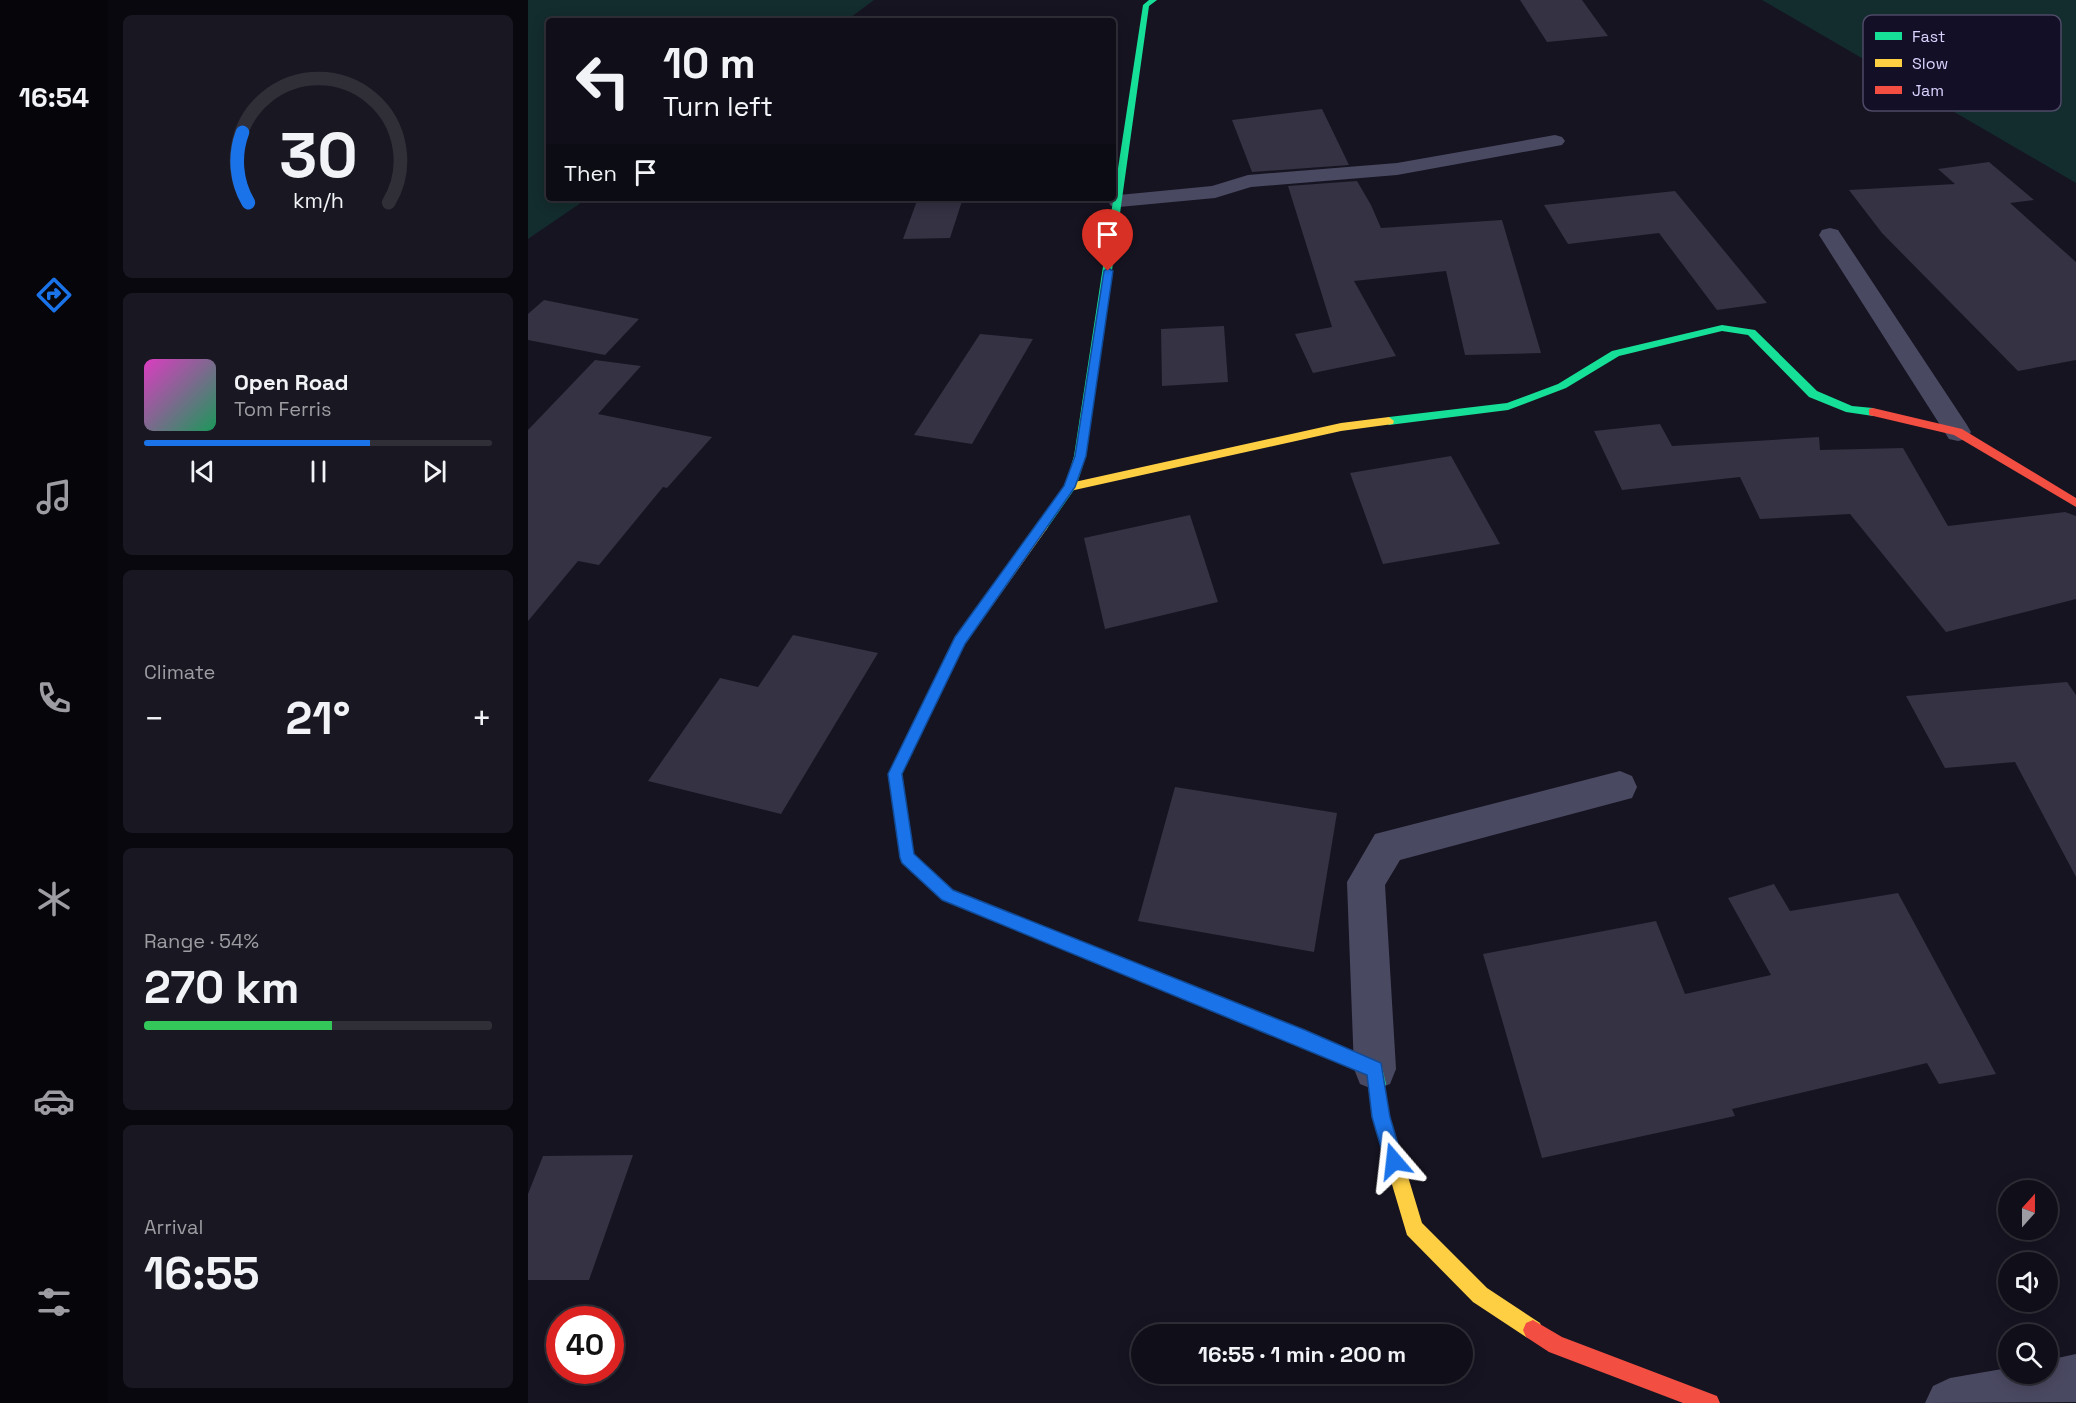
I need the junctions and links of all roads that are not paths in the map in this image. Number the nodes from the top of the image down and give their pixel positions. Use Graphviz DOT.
graph roads {
  1 [pos="1154,0"];
  2 [pos="1555,141"];
  3 [pos="1119,201"];
  4 [pos="1830,235"];
  5 [pos="1958,432"];
  6 [pos="1070,487"];
  7 [pos="2076,503"];
  8 [pos="1620,787"];
  9 [pos="1375,1069"];
  10 [pos="2076,1378"];
  11 [pos="1710,1403"];
  12 [pos="1950,1403"];
  1 -- 3 [label="street"];
  2 -- 3 [label="street"];
  3 -- 6 [label="street"];
  4 -- 5 [label="street"];
  5 -- 6 [label="street"];
  5 -- 7 [label="street"];
  6 -- 9 [label="street"];
  8 -- 9 [label="street"];
  9 -- 11 [label="street"];
  10 -- 12 [label="street"];
}
